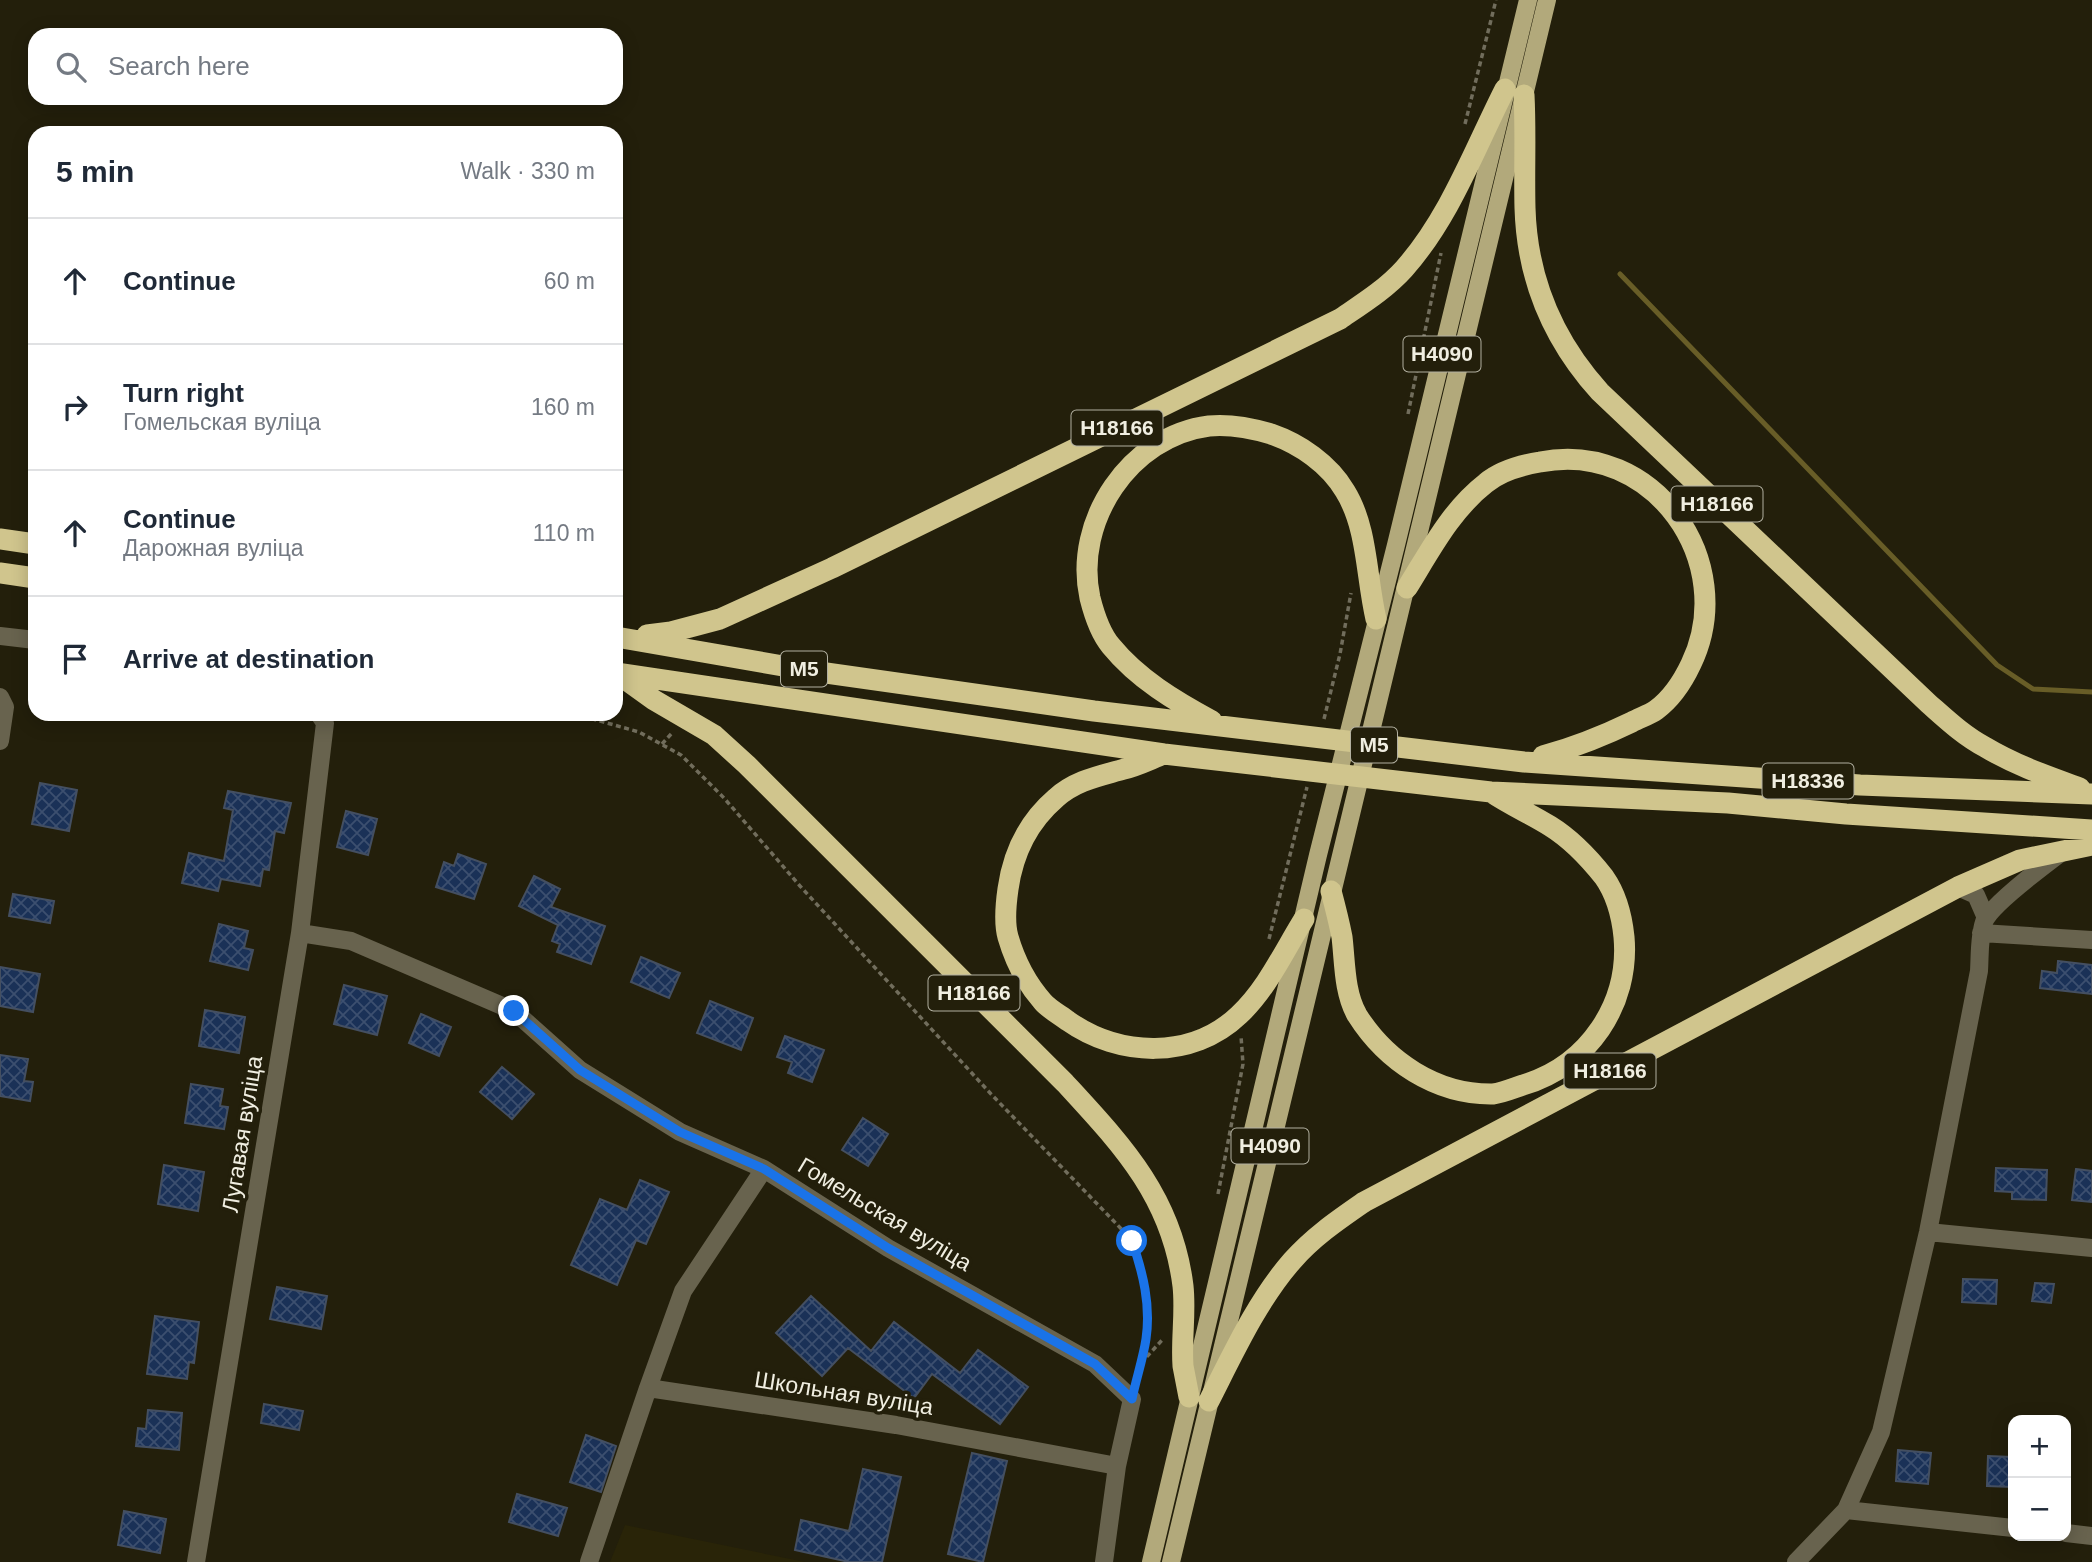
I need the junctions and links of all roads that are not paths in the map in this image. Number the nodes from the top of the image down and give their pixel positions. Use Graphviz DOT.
graph roads {
  1 [pos="1528,0"];
  2 [pos="1547,0"];
  3 [pos="1514,92"];
  4 [pos="0,539"];
  5 [pos="28,543"];
  6 [pos="0,573"];
  7 [pos="28,577"];
  8 [pos="1407,588"];
  9 [pos="1376,619"];
  10 [pos="0,636"];
  11 [pos="623,637"];
  12 [pos="623,637"];
  13 [pos="28,639"];
  14 [pos="623,675"];
  15 [pos="623,678"];
  16 [pos="0,697"];
  17 [pos="323,721"];
  18 [pos="1223,727"];
  19 [pos="0,741"];
  20 [pos="1164,754"];
  21 [pos="1524,762"];
  22 [pos="1491,792"];
  23 [pos="2092,793"];
  24 [pos="2092,830"];
  25 [pos="2092,845"];
  26 [pos="2067,848"];
  27 [pos="1958,887"];
  28 [pos="1331,891"];
  29 [pos="1304,919"];
  30 [pos="1983,925"];
  31 [pos="300,933"];
  32 [pos="2092,940"];
  33 [pos="764,1169"];
  34 [pos="1928,1232"];
  35 [pos="2092,1248"];
  36 [pos="648,1388"];
  37 [pos="1199,1399"];
  38 [pos="1117,1466"];
  39 [pos="1846,1510"];
  40 [pos="2008,1527"];
  41 [pos="2071,1534"];
  42 [pos="2092,1536"];
  43 [pos="197,1562"];
  44 [pos="589,1562"];
  45 [pos="1104,1562"];
  46 [pos="1151,1562"];
  47 [pos="1171,1562"];
  48 [pos="1796,1562"];
  1 -- 3 [label="main road, Н4090"];
  2 -- 3 [label="main road, Н4090"];
  3 -- 8 [label="main road, Н4090"];
  3 -- 9 [label="main road, Н4090"];
  3 -- 11 [label="highway, Н18166"];
  3 -- 23 [label="highway, Н18166"];
  4 -- 5 [label="highway"];
  6 -- 7 [label="highway"];
  8 -- 21 [label="highway, Н18166"];
  8 -- 28 [label="main road, Н4090"];
  9 -- 18 [label="highway, Н18166"];
  9 -- 29 [label="main road, Н4090"];
  10 -- 13 [label="street"];
  12 -- 18 [label="highway, М5"];
  14 -- 20 [label="highway, М5"];
  15 -- 37 [label="highway, Н18166"];
  16 -- 19 [label="street"];
  17 -- 31 [label="street, Лугавая вуліца"];
  18 -- 21 [label="highway, М5"];
  20 -- 22 [label="highway, М5"];
  20 -- 29 [label="highway, Н18166"];
  21 -- 23 [label="highway, Н18336"];
  22 -- 24 [label="highway, Н18336"];
  22 -- 28 [label="highway, Н18166"];
  25 -- 26 [label="highway, Н18166"];
  26 -- 27 [label="highway, Н18166"];
  26 -- 30 [label="street"];
  27 -- 30 [label="street"];
  27 -- 37 [label="highway, Н18166"];
  28 -- 37 [label="main road, Н4090"];
  29 -- 37 [label="main road, Н4090"];
  30 -- 32 [label="street"];
  30 -- 34 [label="street"];
  31 -- 33 [label="street"];
  31 -- 43 [label="street, Лугавая вуліца"];
  33 -- 36 [label="street, Гомельская вуліца"];
  33 -- 38 [label="street, Гомельская вуліца"];
  34 -- 35 [label="street"];
  34 -- 39 [label="street"];
  36 -- 38 [label="street, Школьная вуліца"];
  36 -- 44 [label="street"];
  37 -- 46 [label="main road, Н4090"];
  37 -- 47 [label="main road, Н4090"];
  38 -- 45 [label="street"];
  39 -- 40 [label="street"];
  39 -- 48 [label="street"];
  41 -- 42 [label="street"];
}
